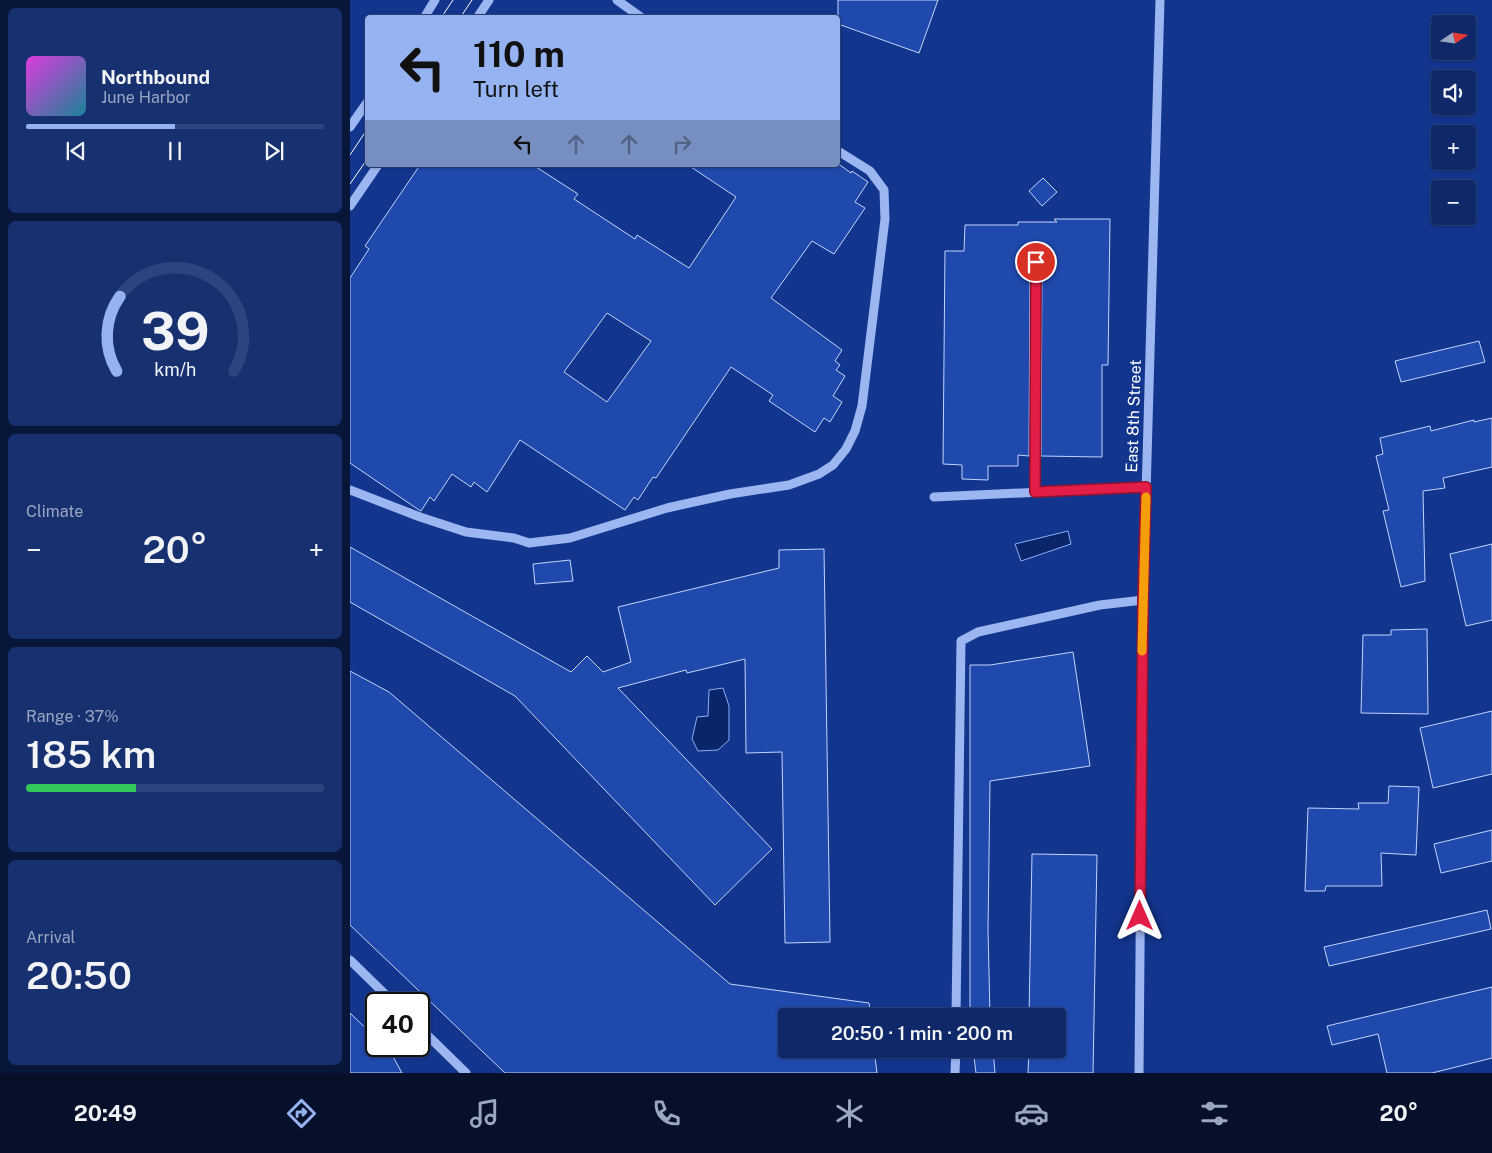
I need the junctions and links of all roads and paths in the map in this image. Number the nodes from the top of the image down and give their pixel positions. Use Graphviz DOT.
graph roads {
  1 [pos="435,0"];
  2 [pos="489,0"];
  3 [pos="617,0"];
  4 [pos="1160,0"];
  5 [pos="426,15"];
  6 [pos="479,15"];
  7 [pos="638,15"];
  8 [pos="365,105"];
  9 [pos="350,127"];
  10 [pos="840,151"];
  11 [pos="377,167"];
  12 [pos="350,206"];
  13 [pos="1036,262"];
  14 [pos="1146,487"];
  15 [pos="350,490"];
  16 [pos="1035,492"];
  17 [pos="934,497"];
  18 [pos="1143,600"];
  19 [pos="350,960"];
  20 [pos="383,992"];
  21 [pos="956,1008"];
  22 [pos="430,1038"];
  23 [pos="956,1058"];
  24 [pos="466,1073"];
  25 [pos="955,1073"];
  26 [pos="1139,1073"];
  1 -- 5 [label="street"];
  2 -- 6 [label="street"];
  3 -- 7 [label="street"];
  4 -- 14 [label="street, East 8th Street"];
  8 -- 9 [label="street"];
  10 -- 15 [label="street"];
  11 -- 12 [label="street"];
  13 -- 16 [label="street"];
  14 -- 16 [label="street"];
  14 -- 18 [label="street, East 8th Street"];
  16 -- 17 [label="street"];
  18 -- 21 [label="street"];
  18 -- 26 [label="street, East 8th Street"];
  19 -- 20 [label="street"];
  22 -- 24 [label="street"];
  23 -- 25 [label="street"];
}
